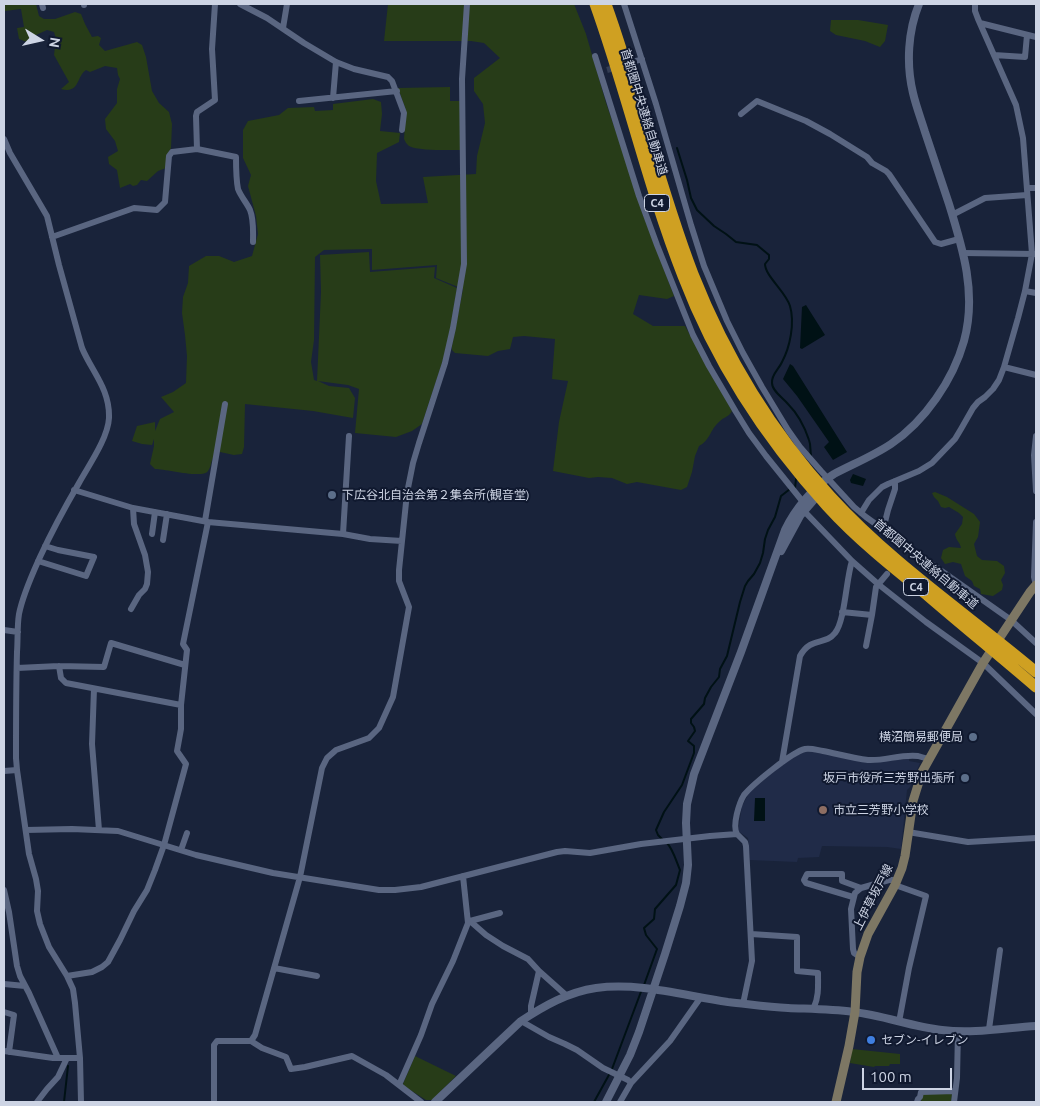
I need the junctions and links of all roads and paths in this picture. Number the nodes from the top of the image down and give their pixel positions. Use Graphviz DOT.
graph roads {
  1 [pos="215,4"];
  2 [pos="240,4"];
  3 [pos="286,4"];
  4 [pos="467,4"];
  5 [pos="595,4"];
  6 [pos="606,4"];
  7 [pos="624,4"];
  8 [pos="919,4"];
  9 [pos="975,4"];
  10 [pos="980,23"];
  11 [pos="283,28"];
  12 [pos="1028,35"];
  13 [pos="1036,37"];
  14 [pos="595,56"];
  15 [pos="994,56"];
  16 [pos="642,59"];
  17 [pos="336,62"];
  18 [pos="633,62"];
  19 [pos="397,91"];
  20 [pos="333,98"];
  21 [pos="300,101"];
  22 [pos="741,114"];
  23 [pos="402,130"];
  24 [pos="4,138"];
  25 [pos="197,149"];
  26 [pos="1036,188"];
  27 [pos="1027,192"];
  28 [pos="952,215"];
  29 [pos="52,236"];
  30 [pos="959,238"];
  31 [pos="253,242"];
  32 [pos="963,253"];
  33 [pos="1034,254"];
  34 [pos="1025,291"];
  35 [pos="1036,293"];
  36 [pos="720,366"];
  37 [pos="1004,367"];
  38 [pos="712,371"];
  39 [pos="1036,375"];
  40 [pos="746,392"];
  41 [pos="225,404"];
  42 [pos="349,436"];
  43 [pos="1036,436"];
  44 [pos="829,481"];
  45 [pos="895,482"];
  46 [pos="74,490"];
  47 [pos="1036,491"];
  48 [pos="803,502"];
  49 [pos="133,508"];
  50 [pos="804,511"];
  51 [pos="155,512"];
  52 [pos="167,514"];
  53 [pos="855,521"];
  54 [pos="206,522"];
  55 [pos="1036,522"];
  56 [pos="883,530"];
  57 [pos="152,534"];
  58 [pos="343,534"];
  59 [pos="164,540"];
  60 [pos="402,541"];
  61 [pos="46,546"];
  62 [pos="909,548"];
  63 [pos="904,554"];
  64 [pos="38,561"];
  65 [pos="852,561"];
  66 [pos="887,574"];
  67 [pos="878,584"];
  68 [pos="1036,585"];
  69 [pos="762,594"];
  70 [pos="131,609"];
  71 [pos="842,612"];
  72 [pos="872,615"];
  73 [pos="1011,620"];
  74 [pos="4,630"];
  75 [pos="18,632"];
  76 [pos="1036,643"];
  77 [pos="866,646"];
  78 [pos="1004,652"];
  79 [pos="983,663"];
  80 [pos="185,665"];
  81 [pos="59,666"];
  82 [pos="17,668"];
  83 [pos="1036,672"];
  84 [pos="1036,687"];
  85 [pos="94,688"];
  86 [pos="181,705"];
  87 [pos="1036,714"];
  88 [pos="929,759"];
  89 [pos="782,762"];
  90 [pos="16,770"];
  91 [pos="4,771"];
  92 [pos="26,830"];
  93 [pos="99,830"];
  94 [pos="908,832"];
  95 [pos="187,833"];
  96 [pos="738,834"];
  97 [pos="1036,838"];
  98 [pos="687,839"];
  99 [pos="164,845"];
  100 [pos="181,850"];
  101 [pos="463,876"];
  102 [pos="300,877"];
  103 [pos="896,882"];
  104 [pos="861,888"];
  105 [pos="4,890"];
  106 [pos="853,897"];
  107 [pos="500,913"];
  108 [pos="469,920"];
  109 [pos="751,934"];
  110 [pos="1000,950"];
  111 [pos="860,957"];
  112 [pos="274,968"];
  113 [pos="538,971"];
  114 [pos="67,976"];
  115 [pos="317,976"];
  116 [pos="4,984"];
  117 [pos="25,986"];
  118 [pos="653,990"];
  119 [pos="567,996"];
  120 [pos="701,997"];
  121 [pos="743,1004"];
  122 [pos="814,1008"];
  123 [pos="4,1012"];
  124 [pos="855,1012"];
  125 [pos="531,1015"];
  126 [pos="521,1021"];
  127 [pos="899,1022"];
  128 [pos="1036,1026"];
  129 [pos="988,1030"];
  130 [pos="958,1031"];
  131 [pos="251,1041"];
  132 [pos="6,1052"];
  133 [pos="58,1058"];
  134 [pos="67,1058"];
  135 [pos="80,1058"];
  136 [pos="620,1077"];
  137 [pos="631,1083"];
  138 [pos="399,1085"];
  139 [pos="955,1091"];
  140 [pos="37,1102"];
  141 [pos="82,1102"];
  142 [pos="214,1102"];
  143 [pos="421,1102"];
  144 [pos="435,1102"];
  145 [pos="606,1102"];
  146 [pos="620,1102"];
  147 [pos="836,1102"];
  148 [pos="917,1102"];
  149 [pos="954,1102"];
  1 -- 25 [label="street"];
  2 -- 11 [label="street"];
  3 -- 11 [label="street"];
  4 -- 60 [label="street"];
  5 -- 40 [label="highway, 首都圏中央連絡自動車道 / C4"];
  6 -- 40 [label="highway, 首都圏中央連絡自動車道 / C4"];
  7 -- 16 [label="street"];
  8 -- 28 [label="street"];
  9 -- 10 [label="street"];
  10 -- 12 [label="street"];
  10 -- 15 [label="street"];
  11 -- 17 [label="street"];
  12 -- 13 [label="street"];
  12 -- 15 [label="street"];
  14 -- 38 [label="street"];
  15 -- 27 [label="street"];
  16 -- 18 [label="street"];
  16 -- 44 [label="street"];
  17 -- 19 [label="street"];
  17 -- 20 [label="street"];
  19 -- 20 [label="street"];
  19 -- 23 [label="street"];
  20 -- 21 [label="street"];
  22 -- 30 [label="street"];
  24 -- 29 [label="street"];
  25 -- 29 [label="street"];
  25 -- 31 [label="street"];
  26 -- 27 [label="street"];
  27 -- 28 [label="street"];
  27 -- 33 [label="street"];
  28 -- 30 [label="street"];
  29 -- 46 [label="street"];
  30 -- 32 [label="street"];
  32 -- 33 [label="street"];
  32 -- 44 [label="street"];
  33 -- 34 [label="street"];
  34 -- 35 [label="street"];
  34 -- 37 [label="street"];
  36 -- 38 [label="street"];
  37 -- 39 [label="street"];
  37 -- 45 [label="street"];
  38 -- 48 [label="street"];
  40 -- 53 [label="highway, 首都圏中央連絡自動車道 / C4"];
  41 -- 54 [label="street"];
  42 -- 58 [label="street"];
  43 -- 47 [label="street"];
  44 -- 48 [label="street"];
  44 -- 50 [label="street"];
  44 -- 53 [label="street"];
  45 -- 53 [label="street"];
  45 -- 56 [label="street"];
  46 -- 49 [label="street"];
  46 -- 61 [label="street"];
  48 -- 69 [label="street"];
  49 -- 51 [label="street"];
  49 -- 70 [label="street"];
  50 -- 65 [label="street"];
  50 -- 69 [label="street"];
  51 -- 52 [label="street"];
  51 -- 57 [label="street"];
  52 -- 54 [label="street"];
  52 -- 59 [label="street"];
  53 -- 56 [label="street"];
  53 -- 78 [label="highway, 首都圏中央連絡自動車道 / C4"];
  54 -- 58 [label="street"];
  54 -- 80 [label="street"];
  55 -- 68 [label="street"];
  56 -- 62 [label="street"];
  58 -- 60 [label="street"];
  60 -- 102 [label="street"];
  61 -- 64 [label="street"];
  61 -- 64 [label="street"];
  62 -- 63 [label="street"];
  62 -- 73 [label="street"];
  64 -- 75 [label="street"];
  65 -- 67 [label="street"];
  65 -- 71 [label="street"];
  66 -- 67 [label="street"];
  67 -- 72 [label="street"];
  67 -- 79 [label="street"];
  68 -- 73 [label="main road, 上伊草坂戸線"];
  69 -- 98 [label="street"];
  71 -- 72 [label="street"];
  71 -- 89 [label="street"];
  72 -- 77 [label="street"];
  73 -- 76 [label="street"];
  73 -- 79 [label="main road, 上伊草坂戸線"];
  74 -- 75 [label="street"];
  75 -- 82 [label="street"];
  78 -- 83 [label="highway, 首都圏中央連絡自動車道 / C4"];
  78 -- 84 [label="highway, 首都圏中央連絡自動車道 / C4"];
  79 -- 87 [label="street"];
  79 -- 88 [label="main road, 上伊草坂戸線"];
  80 -- 81 [label="street"];
  80 -- 86 [label="street"];
  81 -- 82 [label="street"];
  81 -- 85 [label="street"];
  82 -- 90 [label="street"];
  85 -- 86 [label="street"];
  85 -- 93 [label="street"];
  86 -- 99 [label="street"];
  88 -- 89 [label="street"];
  88 -- 94 [label="main road, 上伊草坂戸線"];
  89 -- 96 [label="street"];
  90 -- 91 [label="street"];
  90 -- 92 [label="street"];
  92 -- 93 [label="street"];
  92 -- 114 [label="street"];
  93 -- 99 [label="street"];
  94 -- 97 [label="street"];
  94 -- 103 [label="main road, 上伊草坂戸線"];
  95 -- 100 [label="street"];
  96 -- 98 [label="street"];
  96 -- 109 [label="street"];
  98 -- 101 [label="street"];
  98 -- 118 [label="street"];
  99 -- 100 [label="street"];
  99 -- 114 [label="street"];
  100 -- 102 [label="street"];
  101 -- 102 [label="street"];
  101 -- 108 [label="street"];
  102 -- 112 [label="street"];
  103 -- 104 [label="street"];
  103 -- 111 [label="main road, 上伊草坂戸線"];
  103 -- 127 [label="street"];
  104 -- 106 [label="street"];
  104 -- 106 [label="street"];
  105 -- 117 [label="street"];
  106 -- 111 [label="street"];
  107 -- 108 [label="street"];
  108 -- 113 [label="street"];
  108 -- 138 [label="street"];
  109 -- 121 [label="street"];
  109 -- 122 [label="street"];
  110 -- 129 [label="street"];
  111 -- 124 [label="main road, 上伊草坂戸線"];
  112 -- 115 [label="street"];
  112 -- 131 [label="street"];
  113 -- 119 [label="street"];
  113 -- 125 [label="street"];
  114 -- 135 [label="street"];
  116 -- 117 [label="street"];
  117 -- 133 [label="street"];
  118 -- 119 [label="street"];
  118 -- 120 [label="street"];
  118 -- 136 [label="street"];
  119 -- 125 [label="street"];
  120 -- 121 [label="street"];
  120 -- 137 [label="street"];
  121 -- 124 [label="street"];
  123 -- 132 [label="street"];
  124 -- 127 [label="street"];
  124 -- 147 [label="main road, 上伊草坂戸線"];
  125 -- 126 [label="street"];
  126 -- 136 [label="street"];
  126 -- 144 [label="street"];
  127 -- 130 [label="street"];
  128 -- 129 [label="street"];
  129 -- 130 [label="street"];
  130 -- 139 [label="street"];
  131 -- 138 [label="street"];
  131 -- 142 [label="street"];
  132 -- 133 [label="street"];
  133 -- 134 [label="street"];
  134 -- 135 [label="street"];
  134 -- 140 [label="street"];
  135 -- 141 [label="street"];
  136 -- 137 [label="street"];
  136 -- 145 [label="street"];
  137 -- 146 [label="street"];
  138 -- 143 [label="street"];
  139 -- 148 [label="street"];
  139 -- 149 [label="street"];
}
